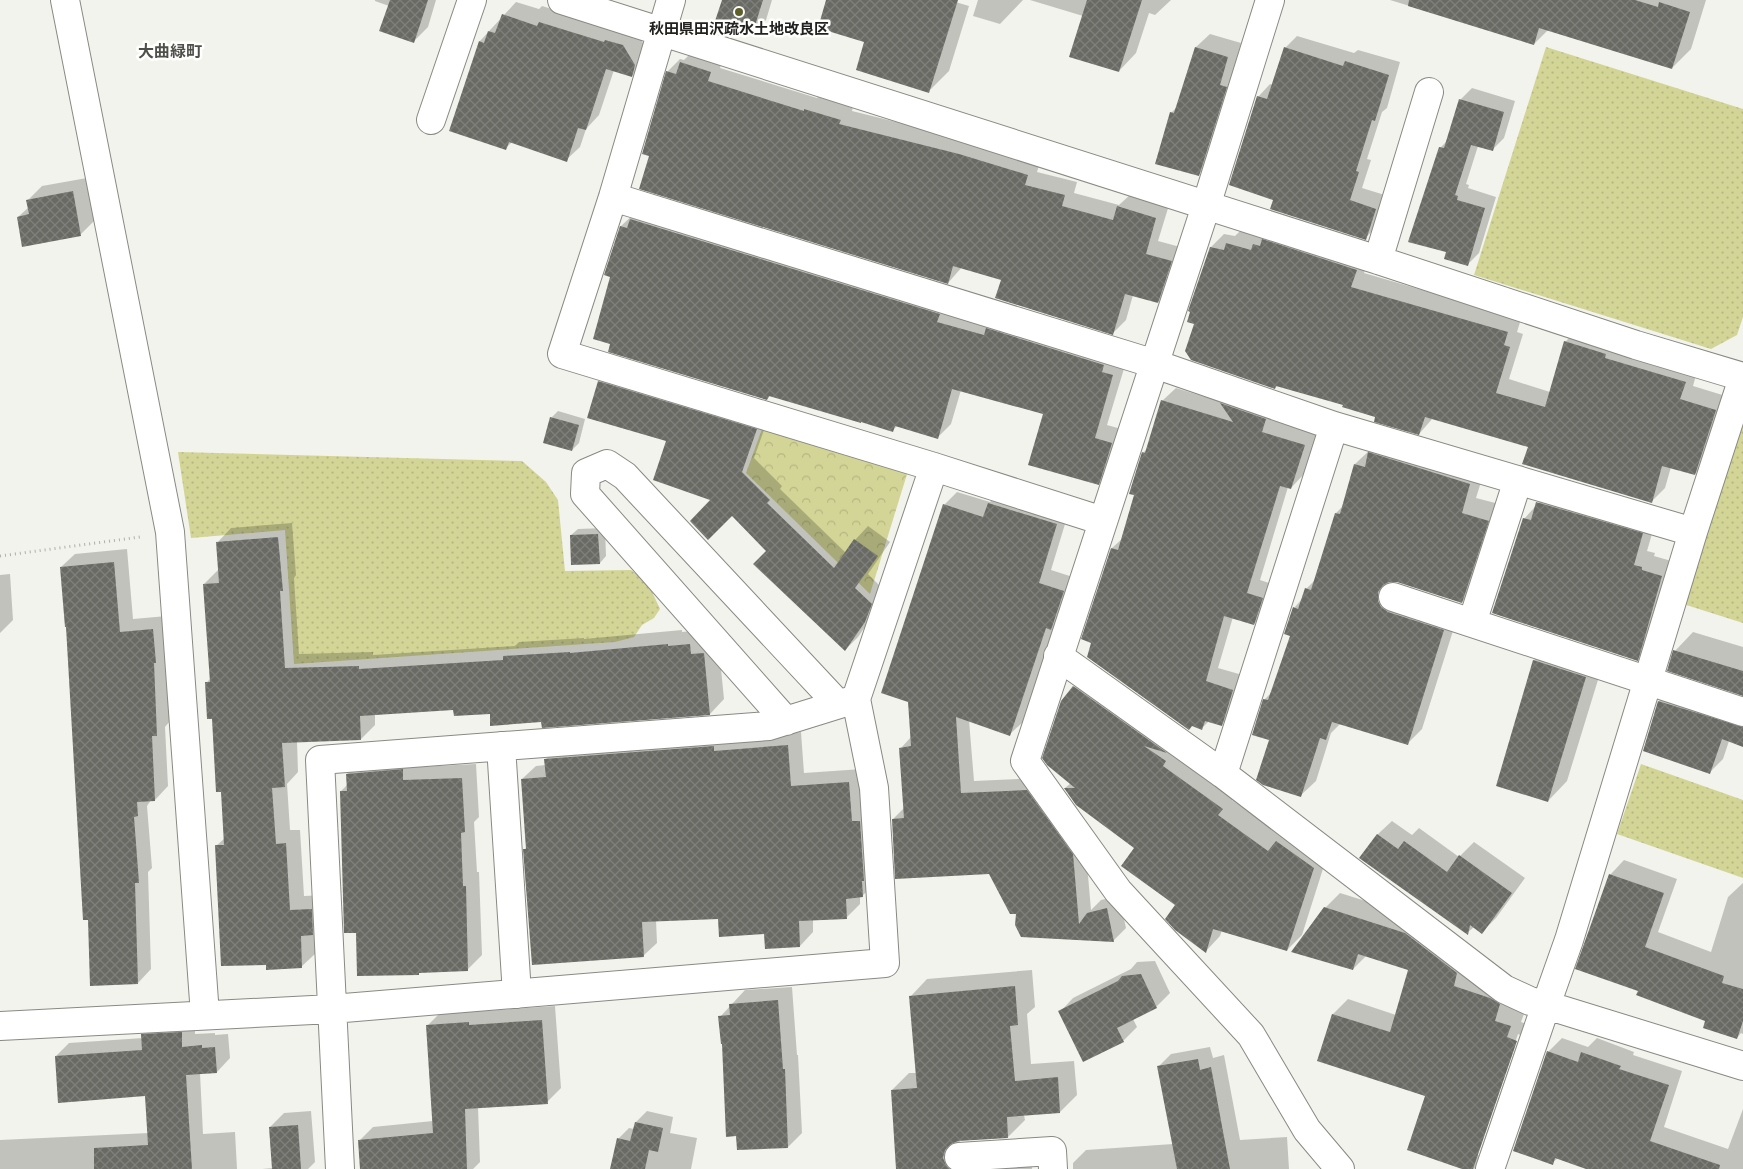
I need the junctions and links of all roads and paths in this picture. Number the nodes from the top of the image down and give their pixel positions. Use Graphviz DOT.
graph roads {
  1 [pos="65,0"];
  2 [pos="472,0"];
  3 [pos="562,0"];
  4 [pos="671,0"];
  5 [pos="1270,0"];
  6 [pos="661,33"];
  7 [pos="1429,92"];
  8 [pos="431,120"];
  9 [pos="613,197"];
  10 [pos="1206,206"];
  11 [pos="1378,260"];
  12 [pos="1155,364"];
  13 [pos="1743,377"];
  14 [pos="1334,426"];
  15 [pos="934,467"];
  16 [pos="1518,480"];
  17 [pos="1103,521"];
  18 [pos="170,532"];
  19 [pos="1693,532"];
  20 [pos="0,556"];
  21 [pos="1393,597"];
  22 [pos="1472,623"];
  23 [pos="1058,656"];
  24 [pos="1648,681"];
  25 [pos="847,702"];
  26 [pos="1743,712"];
  27 [pos="786,721"];
  28 [pos="501,746"];
  29 [pos="1223,774"];
  30 [pos="517,994"];
  31 [pos="1546,1005"];
  32 [pos="332,1009"];
  33 [pos="205,1015"];
  34 [pos="0,1026"];
  35 [pos="1743,1066"];
  36 [pos="959,1157"];
  37 [pos="340,1169"];
  38 [pos="1053,1169"];
  39 [pos="1340,1169"];
  40 [pos="1490,1169"];
  1 -- 18 [label="street"];
  2 -- 8 [label="street"];
  3 -- 6 [label="street"];
  4 -- 6 [label="street"];
  5 -- 10 [label="street"];
  6 -- 9 [label="street"];
  6 -- 10 [label="street"];
  7 -- 11 [label="street"];
  9 -- 12 [label="street"];
  9 -- 15 [label="street"];
  10 -- 11 [label="street"];
  10 -- 12 [label="street"];
  11 -- 13 [label="street"];
  12 -- 14 [label="street"];
  12 -- 17 [label="street"];
  13 -- 19 [label="street"];
  14 -- 16 [label="street"];
  14 -- 29 [label="street"];
  15 -- 17 [label="street"];
  15 -- 25 [label="street"];
  16 -- 19 [label="street"];
  16 -- 22 [label="street"];
  17 -- 23 [label="street"];
  18 -- 20 [label="path"];
  18 -- 33 [label="street"];
  19 -- 24 [label="street"];
  21 -- 22 [label="street"];
  22 -- 24 [label="street"];
  23 -- 29 [label="street"];
  23 -- 39 [label="street"];
  24 -- 26 [label="street"];
  24 -- 31 [label="street"];
  25 -- 27 [label="street"];
  25 -- 27 [label="street"];
  25 -- 30 [label="street"];
  27 -- 28 [label="street"];
  28 -- 30 [label="street"];
  28 -- 32 [label="street"];
  29 -- 31 [label="street"];
  30 -- 32 [label="street"];
  31 -- 35 [label="street"];
  31 -- 40 [label="street"];
  32 -- 33 [label="street"];
  32 -- 37 [label="street"];
  33 -- 34 [label="street"];
  36 -- 38 [label="street"];
}
